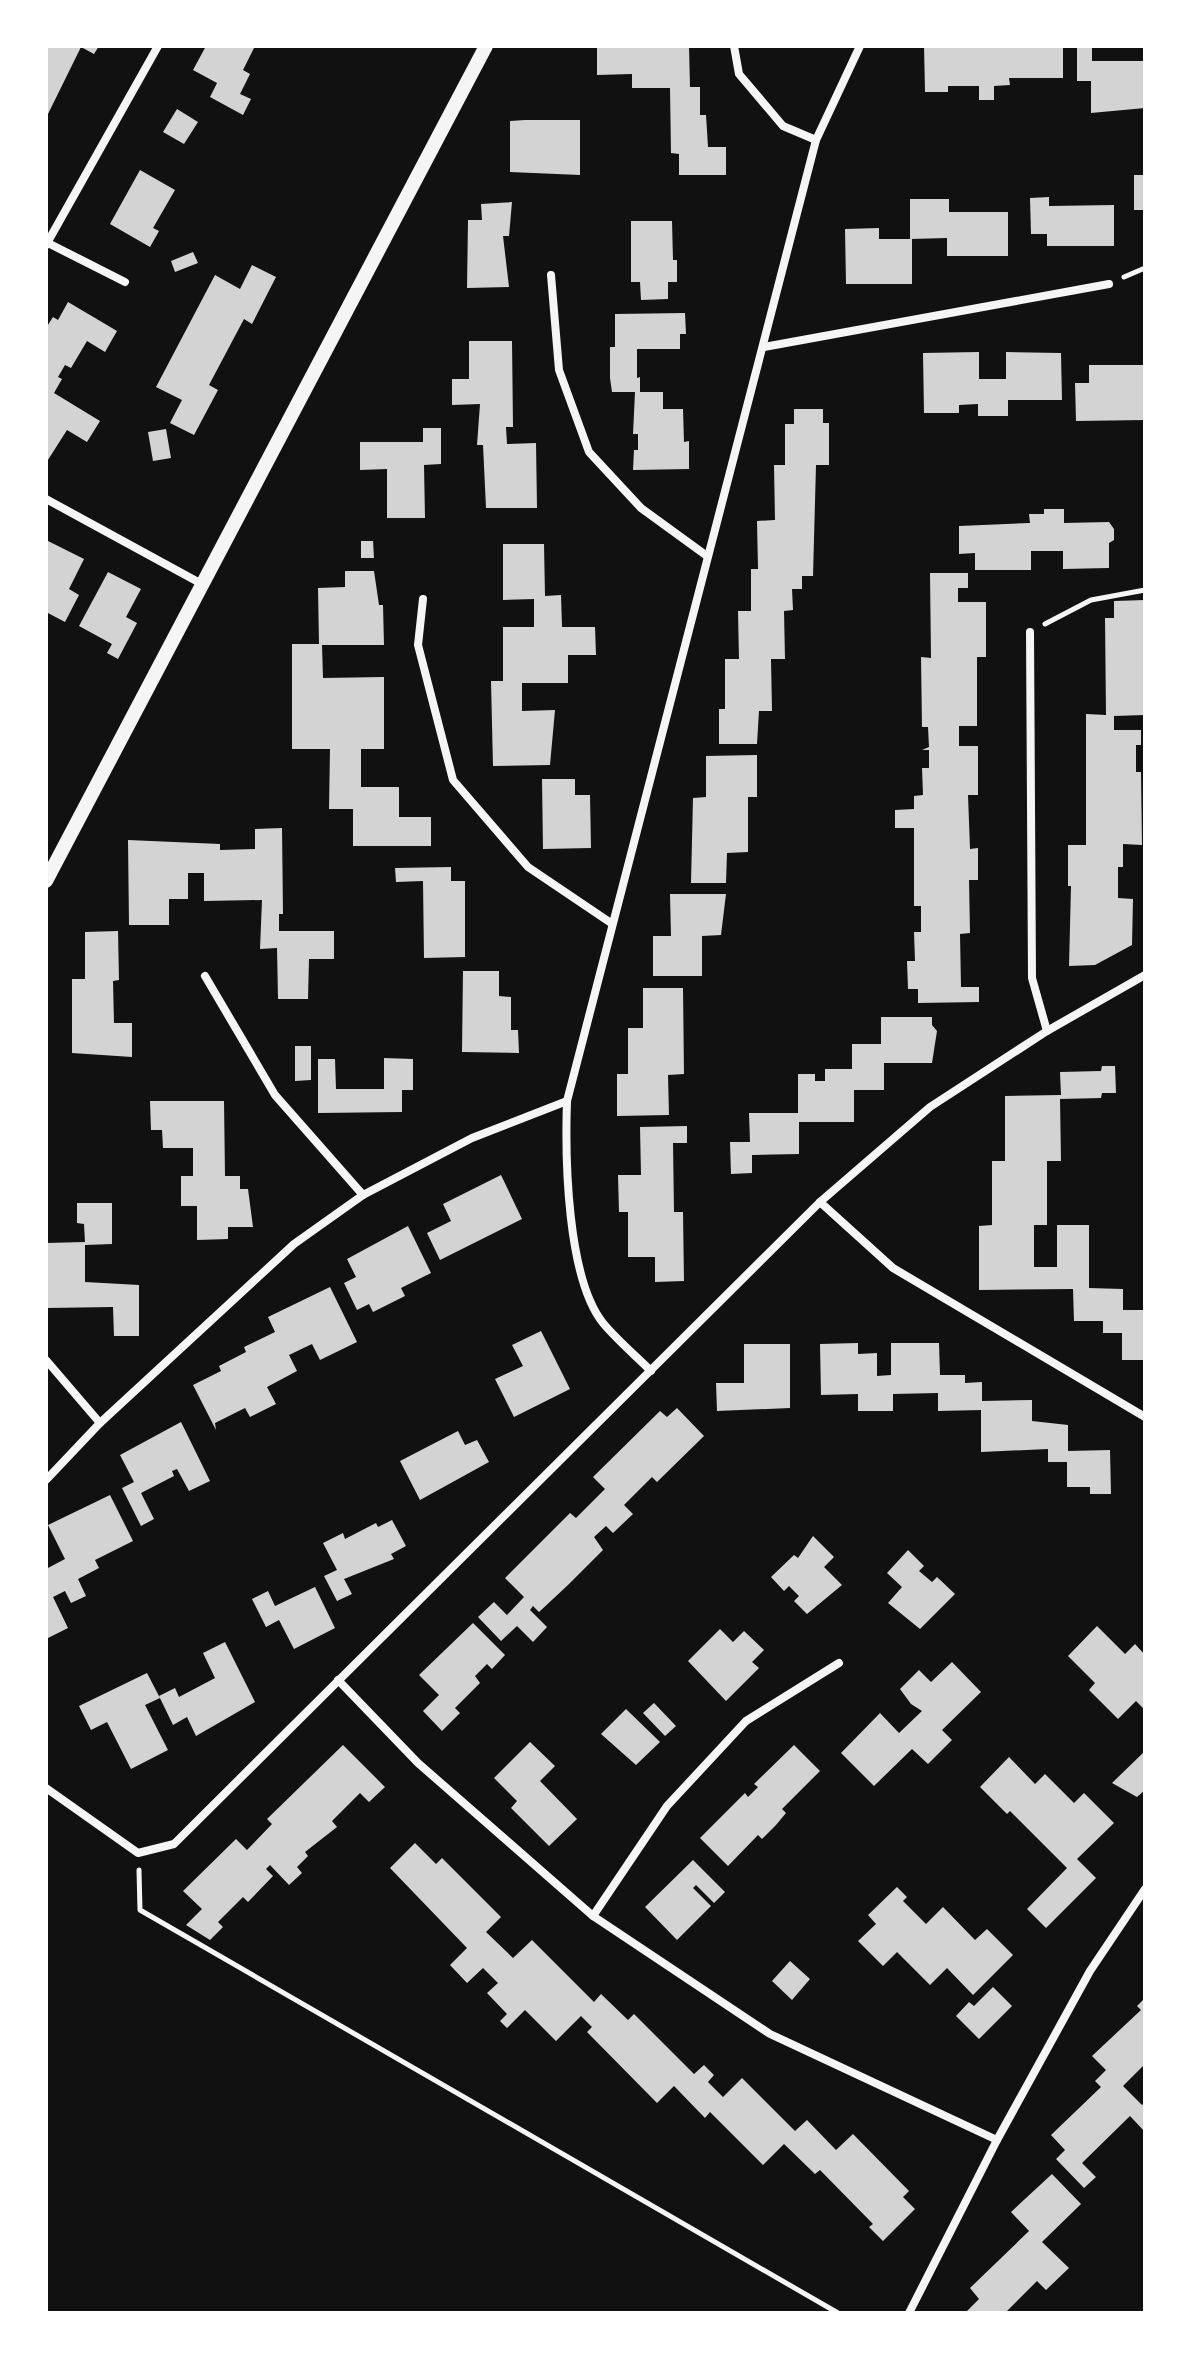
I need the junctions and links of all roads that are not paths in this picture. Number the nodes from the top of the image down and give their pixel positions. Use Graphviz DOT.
graph roads {
  1 [pos="158,46"];
  2 [pos="486,46"];
  3 [pos="734,46"];
  4 [pos="860,46"];
  5 [pos="816,140"];
  6 [pos="46,243"];
  7 [pos="551,275"];
  8 [pos="125,282"];
  9 [pos="1109,284"];
  10 [pos="764,347"];
  11 [pos="46,499"];
  12 [pos="707,556"];
  13 [pos="200,583"];
  14 [pos="423,599"];
  15 [pos="1030,632"];
  16 [pos="46,881"];
  17 [pos="611,923"];
  18 [pos="1145,975"];
  19 [pos="205,976"];
  20 [pos="1047,1031"];
  21 [pos="567,1101"];
  22 [pos="363,1195"];
  23 [pos="820,1202"];
  24 [pos="46,1360"];
  25 [pos="651,1371"];
  26 [pos="1145,1417"];
  27 [pos="100,1423"];
  28 [pos="46,1480"];
  29 [pos="839,1663"];
  30 [pos="338,1680"];
  31 [pos="46,1788"];
  32 [pos="1145,1889"];
  33 [pos="593,1916"];
  34 [pos="997,2140"];
  35 [pos="909,2313"];
  1 -- 6 [label="street"];
  2 -- 13 [label="street"];
  3 -- 5 [label="street"];
  4 -- 5 [label="street"];
  5 -- 10 [label="street"];
  6 -- 8 [label="street"];
  7 -- 12 [label="street"];
  9 -- 10 [label="street"];
  10 -- 12 [label="street"];
  11 -- 13 [label="street"];
  12 -- 17 [label="street"];
  13 -- 16 [label="street"];
  14 -- 17 [label="street"];
  15 -- 20 [label="street"];
  17 -- 21 [label="street"];
  18 -- 20 [label="street"];
  19 -- 22 [label="street"];
  20 -- 23 [label="street"];
  21 -- 22 [label="street"];
  21 -- 25 [label="street"];
  22 -- 27 [label="street"];
  23 -- 25 [label="street"];
  23 -- 26 [label="street"];
  24 -- 27 [label="street"];
  25 -- 30 [label="street"];
  27 -- 28 [label="street"];
  29 -- 33 [label="street"];
  30 -- 31 [label="street"];
  30 -- 33 [label="street"];
  32 -- 34 [label="street"];
  33 -- 34 [label="street"];
  34 -- 35 [label="street"];
}
